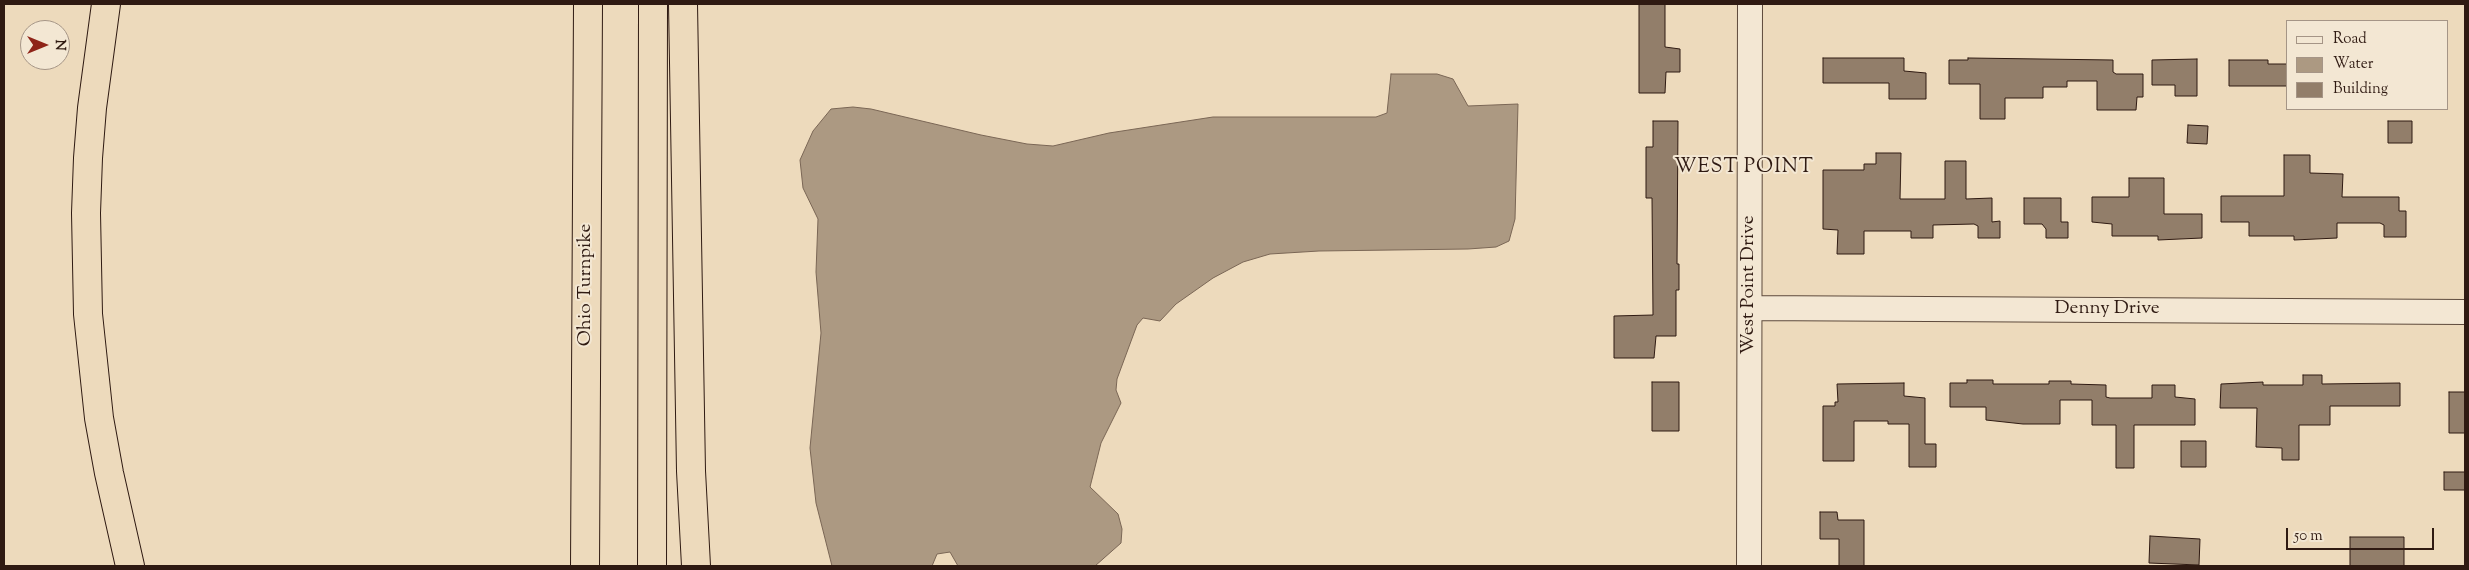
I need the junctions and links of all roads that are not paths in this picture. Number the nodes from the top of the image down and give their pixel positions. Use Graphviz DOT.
graph roads {
  1 [pos="106,4"];
  2 [pos="588,4"];
  3 [pos="653,4"];
  4 [pos="683,4"];
  5 [pos="1750,4"];
  6 [pos="1750,308"];
  7 [pos="2465,312"];
  8 [pos="130,566"];
  9 [pos="585,566"];
  10 [pos="652,566"];
  11 [pos="696,566"];
  12 [pos="1749,566"];
  1 -- 8 [label="highway"];
  2 -- 9 [label="highway, Ohio Turnpike"];
  3 -- 10 [label="highway"];
  4 -- 11 [label="highway"];
  5 -- 6 [label="street, West Point Drive"];
  6 -- 7 [label="street, Denny Drive"];
  6 -- 12 [label="street, West Point Drive"];
}
